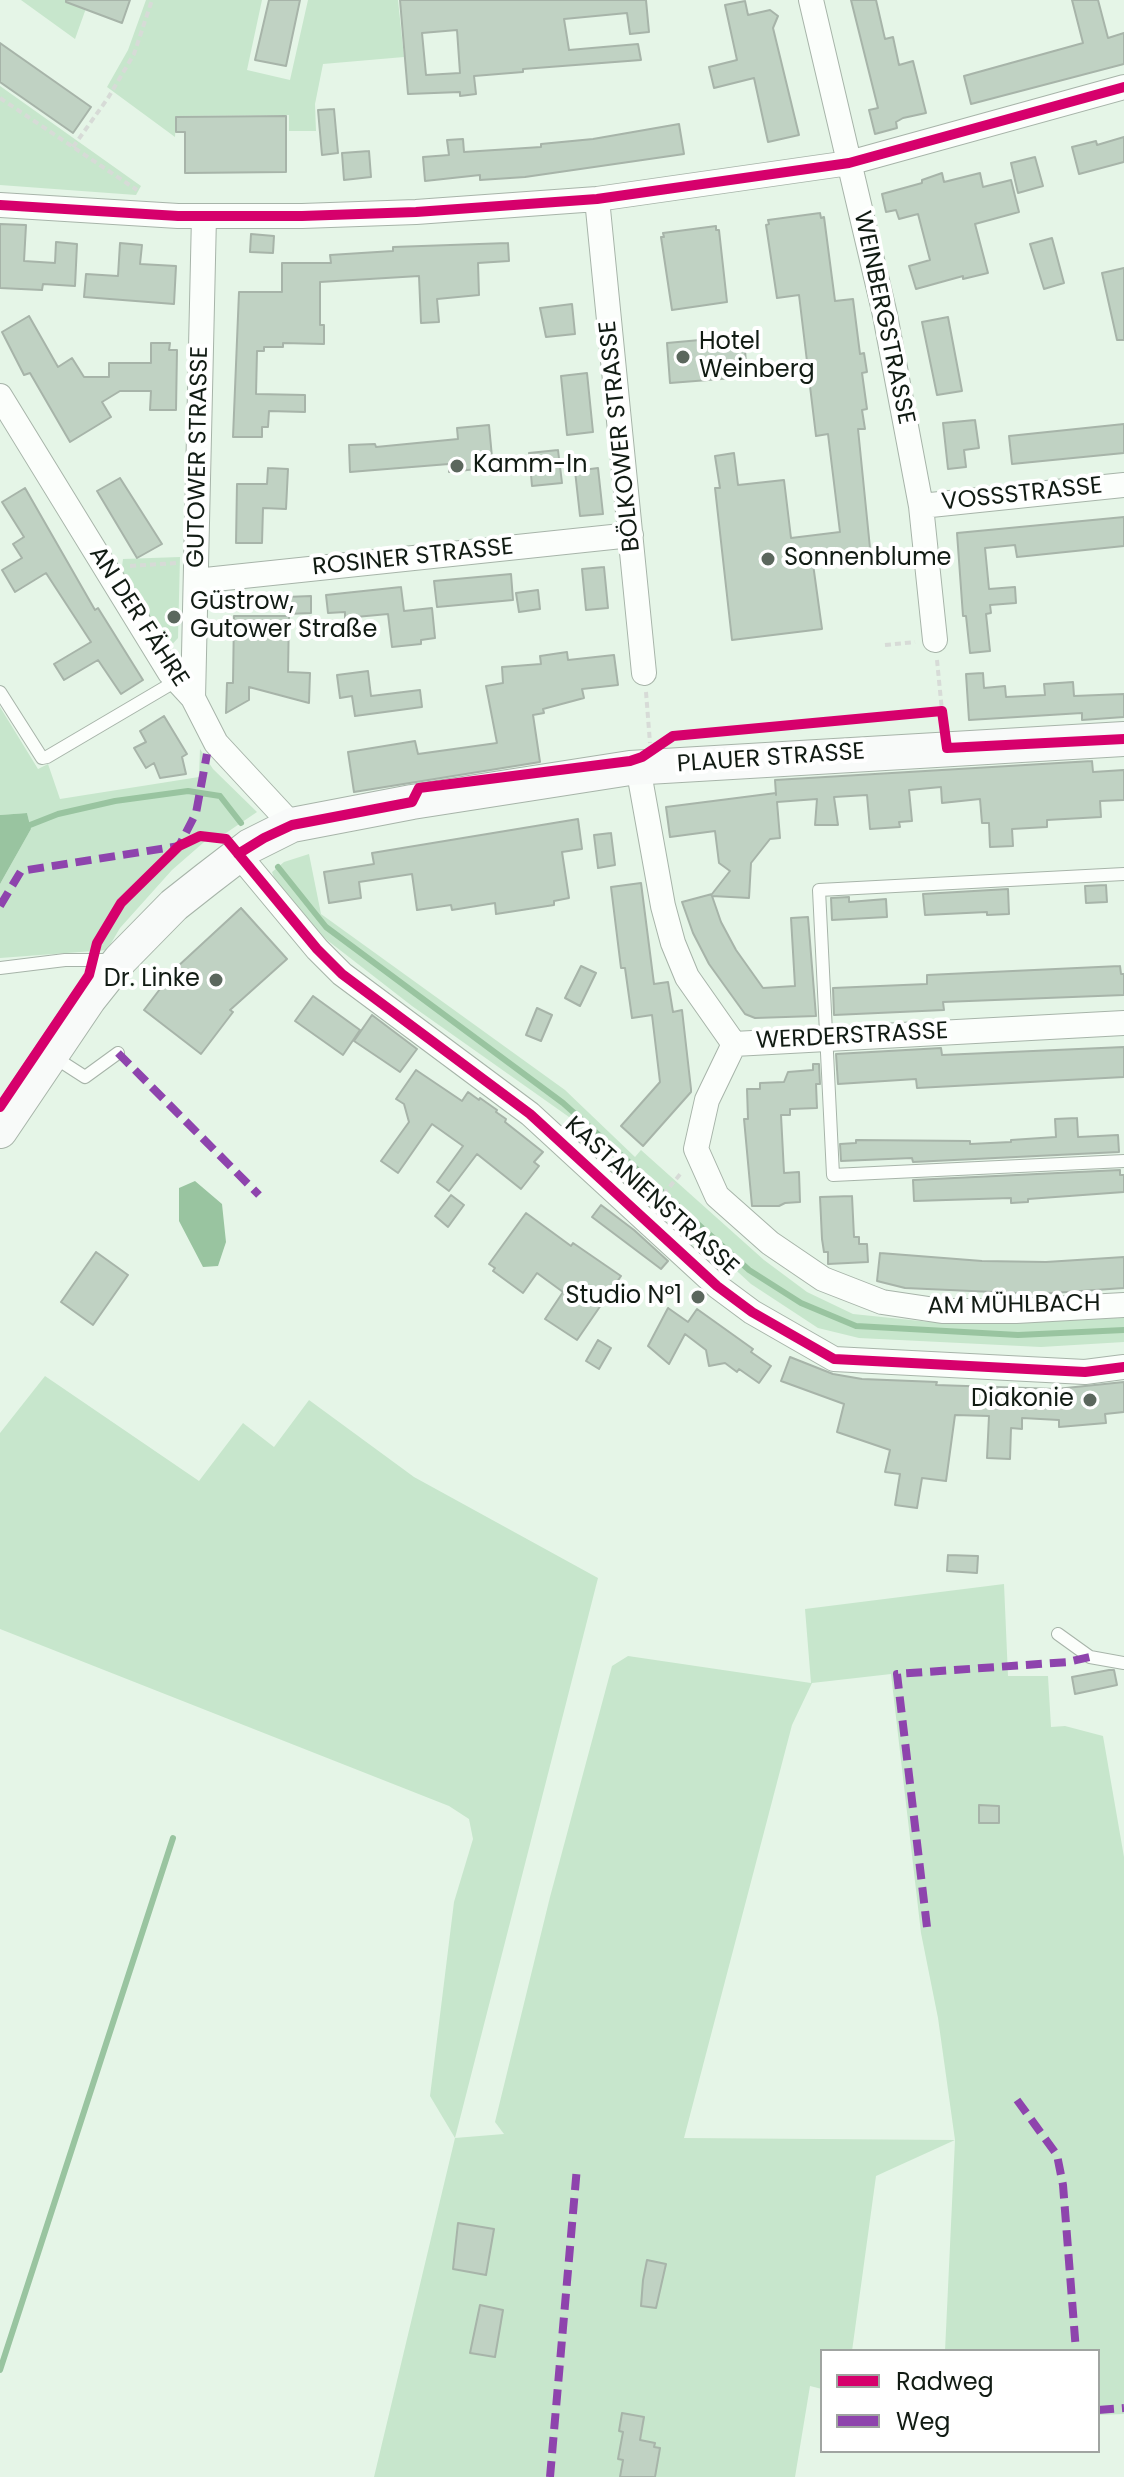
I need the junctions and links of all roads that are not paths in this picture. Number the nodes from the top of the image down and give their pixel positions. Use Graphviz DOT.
graph roads {
  1 [pos="811,0"];
  2 [pos="1124,87"];
  3 [pos="849,163"];
  4 [pos="597,199"];
  5 [pos="0,205"];
  6 [pos="204,216"];
  7 [pos="0,396"];
  8 [pos="1124,485"];
  9 [pos="921,506"];
  10 [pos="631,535"];
  11 [pos="190,572"];
  12 [pos="936,649"];
  13 [pos="644,673"];
  14 [pos="184,690"];
  15 [pos="0,692"];
  16 [pos="1124,739"];
  17 [pos="644,758"];
  18 [pos="292,825"];
  19 [pos="238,854"];
  20 [pos="1124,874"];
  21 [pos="120,960"];
  22 [pos="0,968"];
  23 [pos="1124,1023"];
  24 [pos="827,1039"];
  25 [pos="734,1044"];
  26 [pos="118,1053"];
  27 [pos="52,1055"];
  28 [pos="0,1131"];
  29 [pos="1124,1161"];
  30 [pos="1124,1305"];
  31 [pos="1124,1367"];
  32 [pos="1058,1634"];
  33 [pos="1124,1663"];
  1 -- 3 [label="street, WEINBERGSTRASSE"];
  2 -- 3 [label="street"];
  3 -- 4 [label="street"];
  3 -- 9 [label="street, WEINBERGSTRASSE"];
  4 -- 6 [label="street"];
  4 -- 10 [label="street, BÖLKOWER STRASSE"];
  5 -- 6 [label="street"];
  6 -- 11 [label="street, GUTOWER STRASSE"];
  7 -- 14 [label="street, AN DER FÄHRE"];
  8 -- 9 [label="street, VOSSSTRASSE"];
  9 -- 12 [label="street, WEINBERGSTRASSE"];
  10 -- 11 [label="street, ROSINER STRASSE"];
  10 -- 13 [label="street, BÖLKOWER STRASSE"];
  11 -- 14 [label="street, GUTOWER STRASSE"];
  14 -- 15 [label="lane"];
  14 -- 18 [label="street, AN DER FÄHRE"];
  16 -- 17 [label="main road, PLAUER STRASSE"];
  17 -- 18 [label="main road, PLAUER STRASSE"];
  17 -- 25 [label="street, WERDERSTRASSE"];
  18 -- 19 [label="main road, PLAUER STRASSE"];
  19 -- 21 [label="main road, PLAUER STRASSE"];
  19 -- 31 [label="street, KASTANIENSTRASSE"];
  20 -- 24 [label="lane"];
  21 -- 22 [label="lane"];
  21 -- 27 [label="main road, PLAUER STRASSE"];
  23 -- 24 [label="street, WERDERSTRASSE"];
  24 -- 25 [label="street, WERDERSTRASSE"];
  24 -- 29 [label="lane"];
  25 -- 30 [label="street, AM MÜHLBACH"];
  26 -- 27 [label="lane"];
  27 -- 28 [label="main road, PLAUER STRASSE"];
  32 -- 33 [label="lane"];
}
